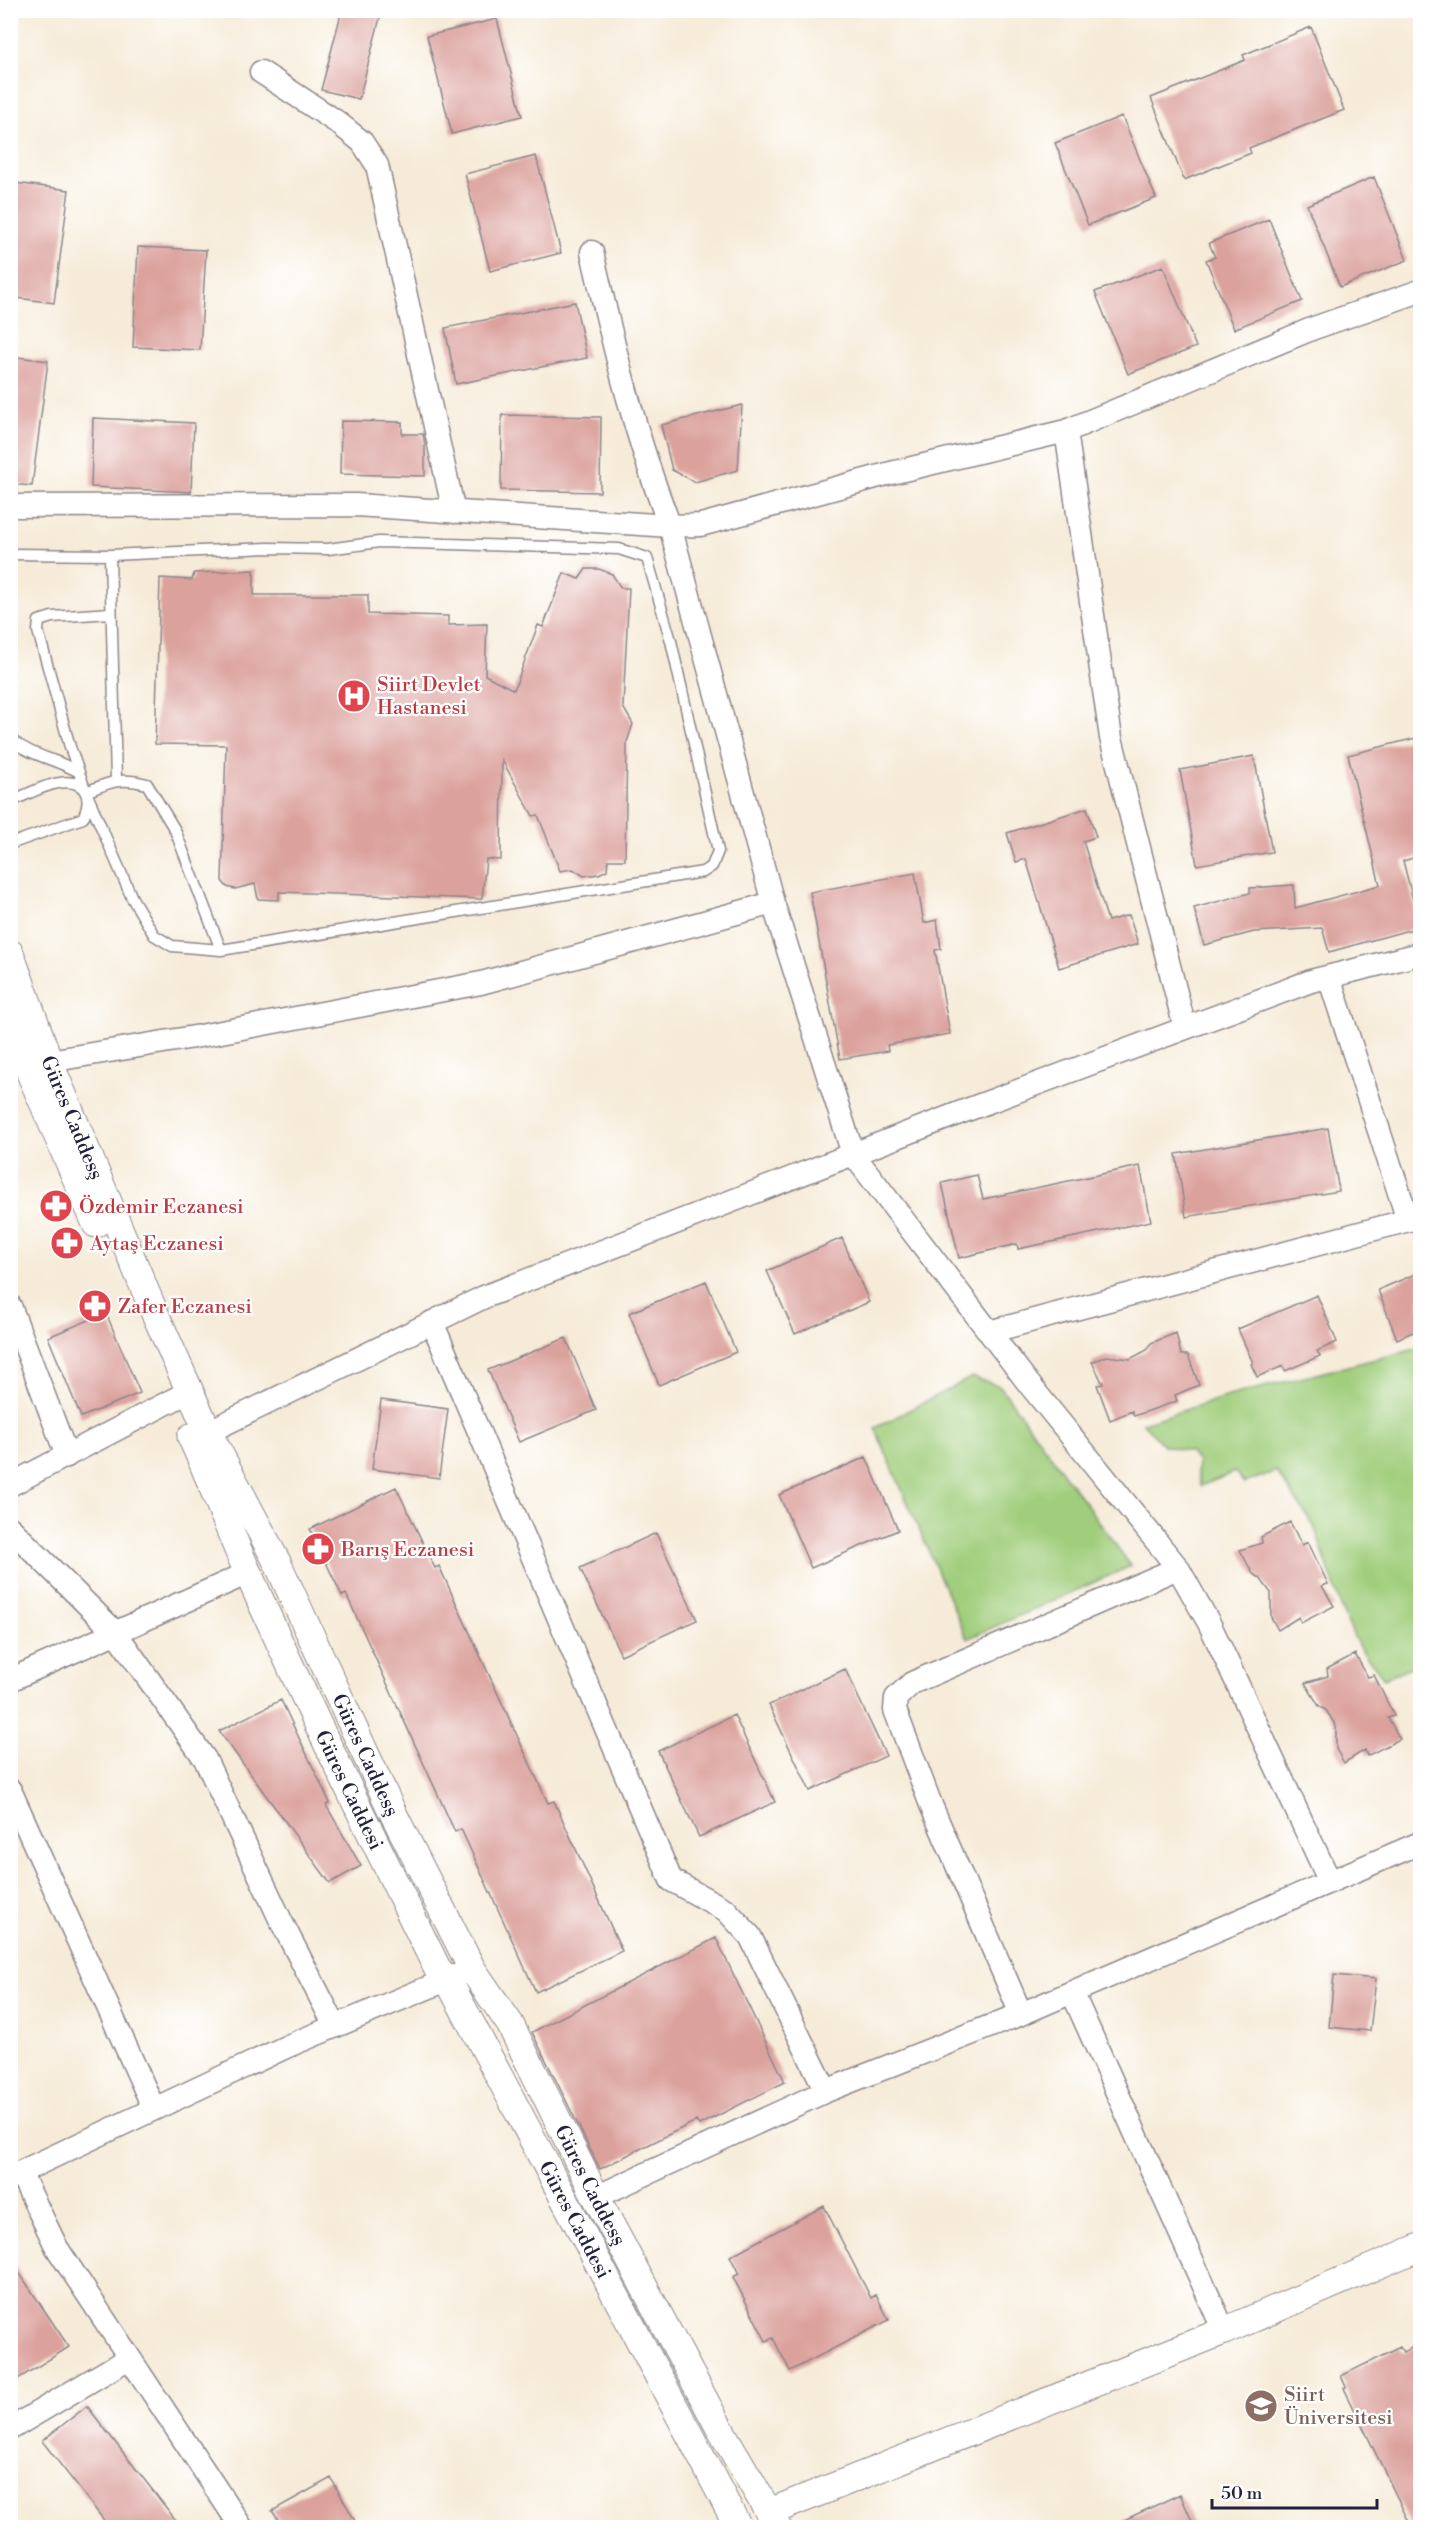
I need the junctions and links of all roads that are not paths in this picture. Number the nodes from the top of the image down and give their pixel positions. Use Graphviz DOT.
graph roads {
  1 [pos="261,72"];
  2 [pos="592,252"];
  3 [pos="1420,291"];
  4 [pos="1066,431"];
  5 [pos="10,506"];
  6 [pos="454,512"];
  7 [pos="670,526"];
  8 [pos="10,554"];
  9 [pos="110,555"];
  10 [pos="110,613"];
  11 [pos="10,739"];
  12 [pos="79,772"];
  13 [pos="116,780"];
  14 [pos="86,792"];
  15 [pos="10,802"];
  16 [pos="10,844"];
  17 [pos="773,903"];
  18 [pos="221,950"];
  19 [pos="10,953"];
  20 [pos="1420,954"];
  21 [pos="1329,977"];
  22 [pos="10,1027"];
  23 [pos="1185,1028"];
  24 [pos="49,1061"];
  25 [pos="853,1154"];
  26 [pos="1414,1218"];
  27 [pos="10,1306"];
  28 [pos="432,1322"];
  29 [pos="15,1329"];
  30 [pos="989,1332"];
  31 [pos="182,1395"];
  32 [pos="208,1432"];
  33 [pos="67,1456"];
  34 [pos="10,1485"];
  35 [pos="10,1528"];
  36 [pos="1178,1568"];
  37 [pos="248,1573"];
  38 [pos="116,1633"];
  39 [pos="10,1680"];
  40 [pos="10,1790"];
  41 [pos="1420,1844"];
  42 [pos="1330,1882"];
  43 [pos="460,1975"];
  44 [pos="1072,1992"];
  45 [pos="1021,2014"];
  46 [pos="335,2026"];
  47 [pos="826,2091"];
  48 [pos="154,2109"];
  49 [pos="15,2174"];
  50 [pos="596,2197"];
  51 [pos="1420,2247"];
  52 [pos="1224,2331"];
  53 [pos="129,2358"];
  54 [pos="10,2429"];
  55 [pos="774,2520"];
  56 [pos="738,2527"];
  57 [pos="242,2528"];
  1 -- 6 [label="street"];
  2 -- 7 [label="street"];
  3 -- 4 [label="street"];
  4 -- 7 [label="street"];
  4 -- 23 [label="street"];
  5 -- 6 [label="street"];
  6 -- 7 [label="street"];
  7 -- 17 [label="street"];
  8 -- 9 [label="lane"];
  9 -- 10 [label="lane"];
  9 -- 18 [label="lane"];
  10 -- 12 [label="lane"];
  10 -- 13 [label="lane"];
  11 -- 12 [label="lane"];
  12 -- 14 [label="lane"];
  13 -- 14 [label="lane"];
  13 -- 18 [label="lane"];
  14 -- 15 [label="lane"];
  14 -- 16 [label="lane"];
  14 -- 18 [label="lane"];
  17 -- 24 [label="street"];
  17 -- 25 [label="street"];
  19 -- 24 [label="street, Güres Caddesş"];
  20 -- 21 [label="street"];
  21 -- 23 [label="street"];
  21 -- 26 [label="street"];
  22 -- 31 [label="street, Güres Caddesi"];
  23 -- 25 [label="street"];
  24 -- 31 [label="street, Güres Caddesş"];
  25 -- 28 [label="street"];
  25 -- 30 [label="street"];
  26 -- 30 [label="street"];
  27 -- 29 [label="street"];
  28 -- 32 [label="street"];
  28 -- 47 [label="street"];
  29 -- 33 [label="street"];
  30 -- 36 [label="street"];
  31 -- 32 [label="street, Güres Caddesş"];
  31 -- 33 [label="street"];
  31 -- 37 [label="street, Güres Caddesi"];
  32 -- 43 [label="street, Güres Caddesş"];
  33 -- 34 [label="street"];
  35 -- 38 [label="street"];
  36 -- 42 [label="street"];
  36 -- 45 [label="street"];
  37 -- 38 [label="street"];
  37 -- 43 [label="street, Güres Caddesi"];
  38 -- 39 [label="street"];
  38 -- 46 [label="street"];
  40 -- 48 [label="street"];
  41 -- 42 [label="street"];
  42 -- 44 [label="street"];
  43 -- 46 [label="street"];
  43 -- 50 [label="street, Güres Caddesş"];
  43 -- 56 [label="street, Güres Caddesi"];
  44 -- 45 [label="street"];
  44 -- 52 [label="street"];
  45 -- 47 [label="street"];
  46 -- 48 [label="street"];
  47 -- 50 [label="street"];
  48 -- 49 [label="street"];
  49 -- 53 [label="street"];
  50 -- 55 [label="street, Güres Caddesş"];
  51 -- 52 [label="street"];
  52 -- 55 [label="street"];
  53 -- 54 [label="street"];
  53 -- 57 [label="street"];
  55 -- 56 [label="street"];
}
